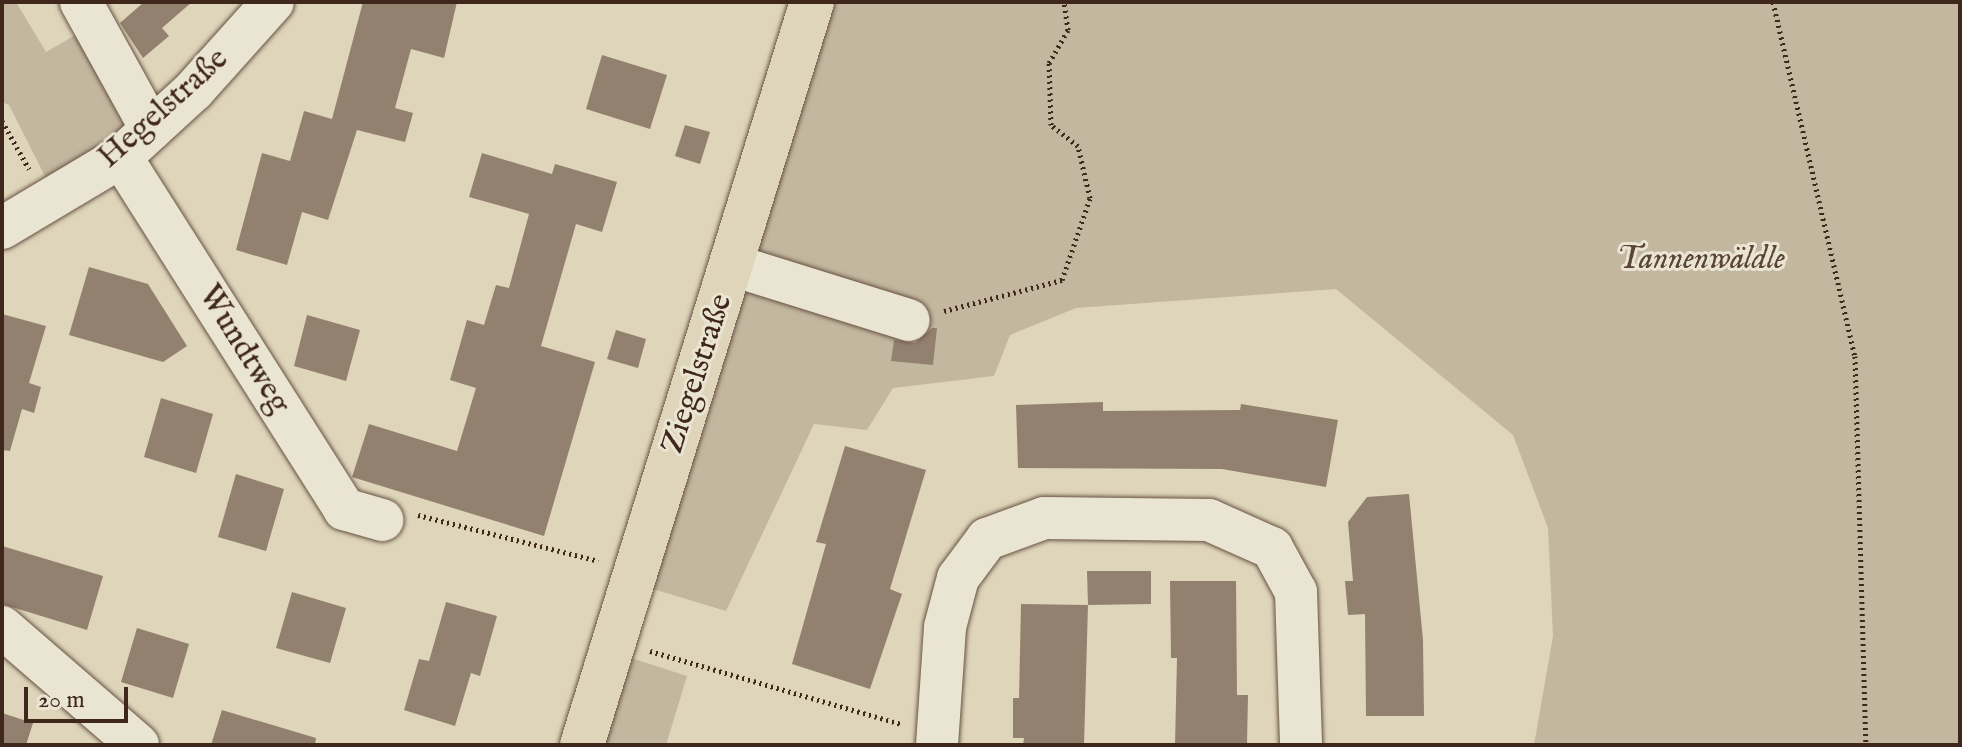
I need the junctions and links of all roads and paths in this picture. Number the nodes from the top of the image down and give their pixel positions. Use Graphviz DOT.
graph roads {
  1 [pos="81,2"];
  2 [pos="273,2"];
  3 [pos="812,2"];
  4 [pos="1064,2"];
  5 [pos="1773,2"];
  6 [pos="2,121"];
  7 [pos="151,129"];
  8 [pos="121,157"];
  9 [pos="48,201"];
  10 [pos="2,228"];
  11 [pos="732,265"];
  12 [pos="909,320"];
  13 [pos="382,520"];
  14 [pos="602,562"];
  15 [pos="2,627"];
  16 [pos="615,640"];
  17 [pos="938,739"];
  18 [pos="138,745"];
  19 [pos="582,745"];
  20 [pos="1301,745"];
  21 [pos="1866,745"];
  1 -- 7 [label="street"];
  2 -- 7 [label="street, Hegelstraße"];
  3 -- 11 [label="main road, Ziegelstraße"];
  4 -- 12 [label="path"];
  5 -- 21 [label="path"];
  6 -- 9 [label="path"];
  7 -- 8 [label="street, Hegelstraße"];
  8 -- 9 [label="street, Hegelstraße"];
  8 -- 13 [label="street, Wundtweg"];
  9 -- 10 [label="street, Hegelstraße"];
  11 -- 12 [label="street"];
  11 -- 16 [label="main road, Ziegelstraße"];
  13 -- 14 [label="path"];
  15 -- 18 [label="street"];
  16 -- 17 [label="path"];
  16 -- 19 [label="main road, Ziegelstraße"];
  17 -- 20 [label="street"];
}
